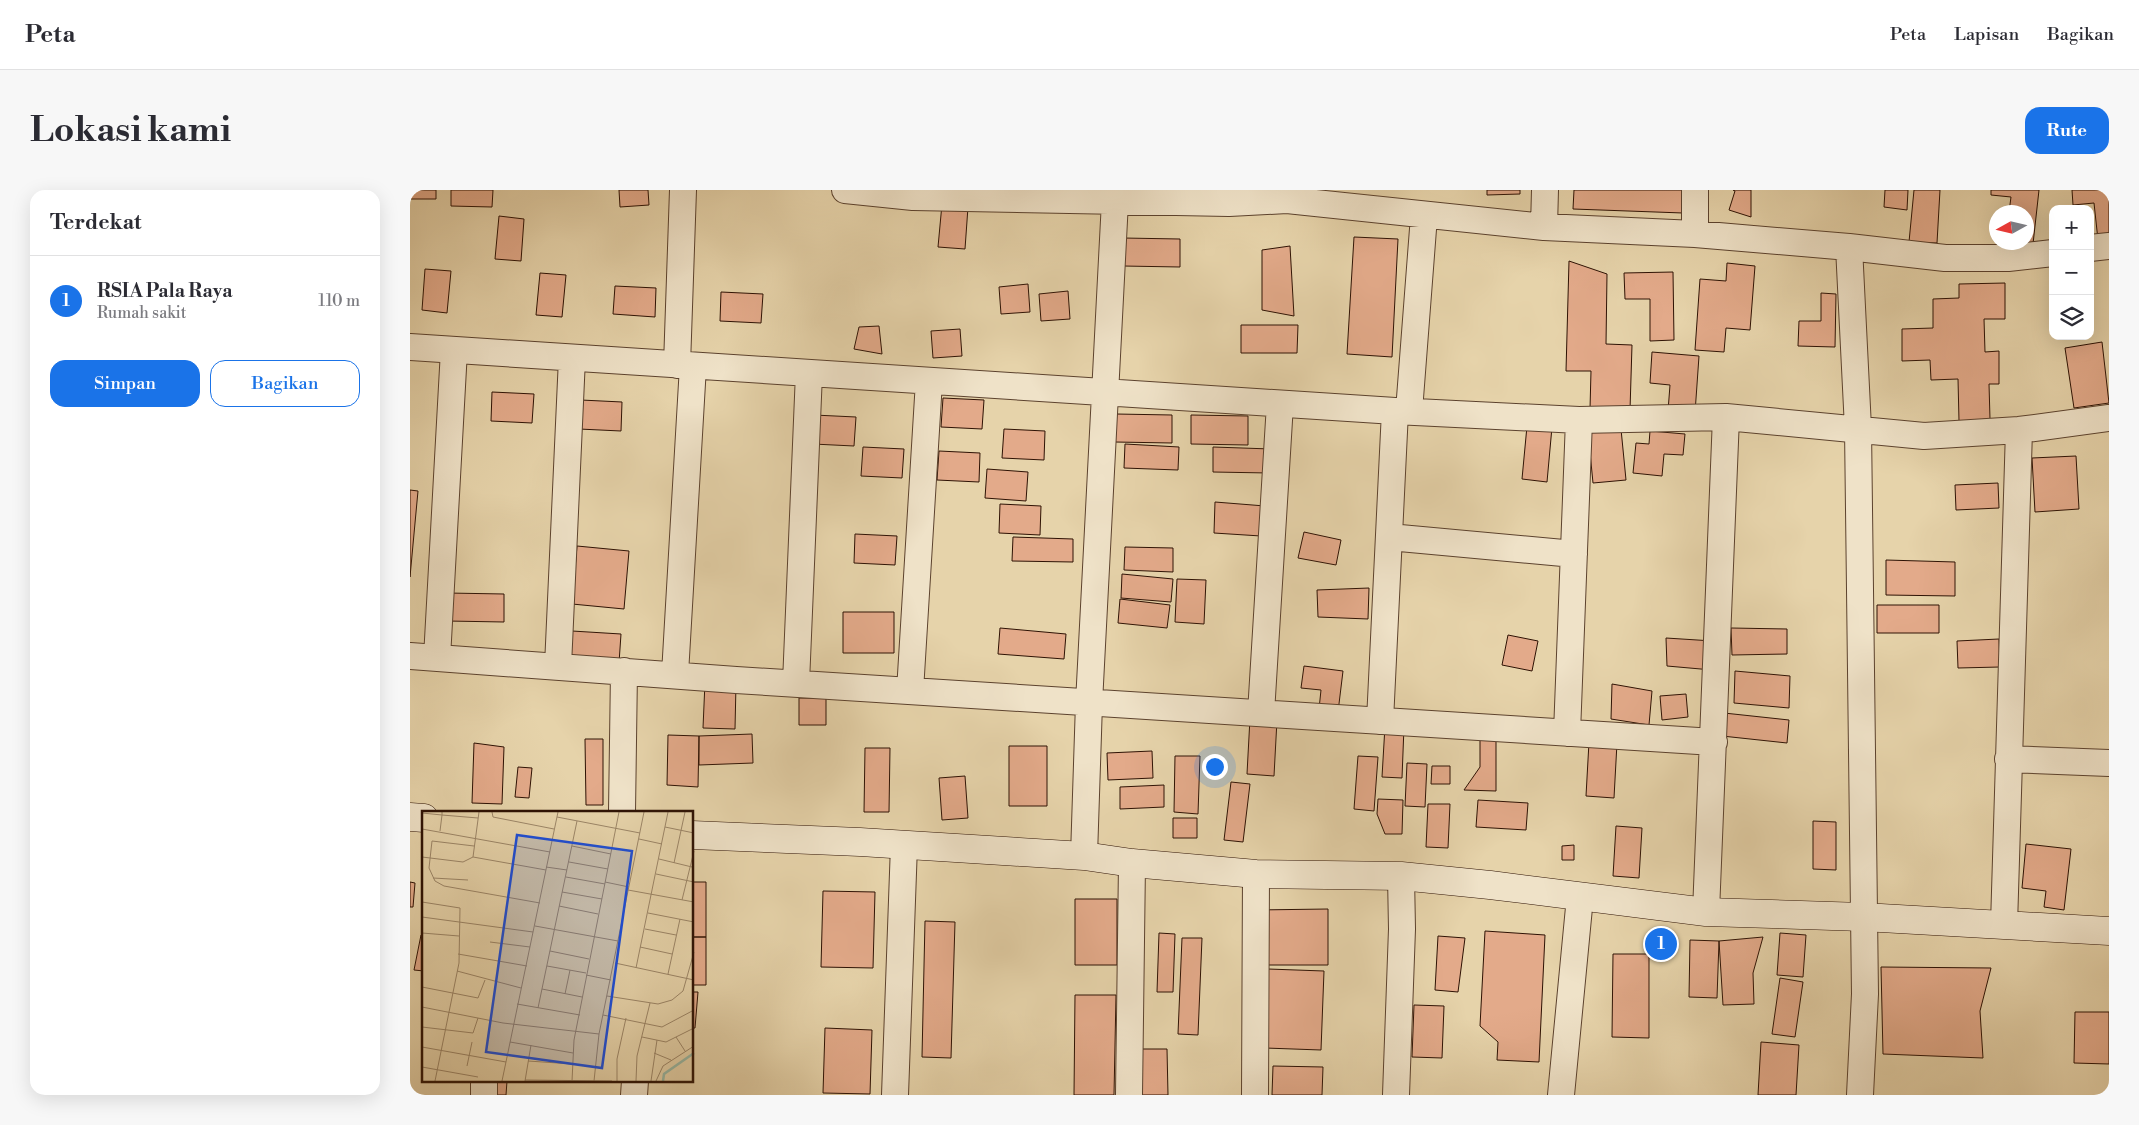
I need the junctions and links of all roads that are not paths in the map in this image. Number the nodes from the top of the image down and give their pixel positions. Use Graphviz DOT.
graph roads {
  1 [pos="683,190"];
  2 [pos="845,190"];
  3 [pos="1545,190"];
  4 [pos="1695,190"];
  5 [pos="1287,195"];
  6 [pos="1115,201"];
  7 [pos="1424,216"];
  8 [pos="1544,227"];
  9 [pos="1695,234"];
  10 [pos="2109,246"];
  11 [pos="1849,247"];
  12 [pos="2094,248"];
  13 [pos="2049,253"];
  14 [pos="410,347"];
  15 [pos="454,350"];
  16 [pos="572,358"];
  17 [pos="685,365"];
  18 [pos="809,373"];
  19 [pos="929,381"];
  20 [pos="1104,393"];
  21 [pos="1280,404"];
  22 [pos="1402,411"];
  23 [pos="1726,417"];
  24 [pos="2109,418"];
  25 [pos="1579,420"];
  26 [pos="1858,428"];
  27 [pos="2019,430"];
  28 [pos="1389,537"];
  29 [pos="1574,554"];
  30 [pos="410,656"];
  31 [pos="437,658"];
  32 [pos="558,666"];
  33 [pos="624,671"];
  34 [pos="675,674"];
  35 [pos="796,683"];
  36 [pos="910,691"];
  37 [pos="1089,703"];
  38 [pos="1261,713"];
  39 [pos="1380,721"];
  40 [pos="1567,732"];
  41 [pos="1714,742"];
  42 [pos="2008,759"];
  43 [pos="2109,763"];
  44 [pos="622,811"];
  45 [pos="694,835"];
  46 [pos="904,845"];
  47 [pos="1084,856"];
  48 [pos="1132,863"];
  49 [pos="1256,874"];
  50 [pos="1400,876"];
  51 [pos="1580,898"];
  52 [pos="1706,912"];
  53 [pos="1864,917"];
  54 [pos="2004,925"];
  55 [pos="2109,931"];
  56 [pos="484,1082"];
  57 [pos="635,1082"];
  58 [pos="484,1095"];
  59 [pos="634,1095"];
  60 [pos="895,1095"];
  61 [pos="1128,1095"];
  62 [pos="1255,1095"];
  63 [pos="1396,1095"];
  64 [pos="1561,1095"];
  65 [pos="1860,1095"];
  1 -- 17 [label="street"];
  2 -- 6 [label="street"];
  3 -- 8 [label="street"];
  4 -- 9 [label="street"];
  5 -- 6 [label="street"];
  5 -- 7 [label="street"];
  6 -- 20 [label="street"];
  7 -- 8 [label="street"];
  7 -- 22 [label="street"];
  8 -- 9 [label="street"];
  9 -- 11 [label="street"];
  10 -- 12 [label="street"];
  11 -- 13 [label="street"];
  11 -- 26 [label="street"];
  14 -- 15 [label="street"];
  15 -- 16 [label="street"];
  15 -- 31 [label="street"];
  16 -- 17 [label="street"];
  16 -- 32 [label="street"];
  17 -- 18 [label="street"];
  17 -- 34 [label="street"];
  18 -- 19 [label="street"];
  18 -- 35 [label="street"];
  19 -- 20 [label="street"];
  19 -- 36 [label="street"];
  20 -- 21 [label="street"];
  20 -- 37 [label="street"];
  21 -- 22 [label="street"];
  21 -- 38 [label="street"];
  22 -- 25 [label="street"];
  22 -- 28 [label="street"];
  23 -- 25 [label="street"];
  23 -- 26 [label="street"];
  23 -- 41 [label="street"];
  24 -- 27 [label="street"];
  25 -- 29 [label="street"];
  26 -- 27 [label="street"];
  26 -- 53 [label="street"];
  27 -- 42 [label="street"];
  28 -- 29 [label="street"];
  28 -- 39 [label="street"];
  29 -- 40 [label="street"];
  30 -- 31 [label="street"];
  31 -- 32 [label="street"];
  32 -- 33 [label="street"];
  33 -- 34 [label="street"];
  33 -- 44 [label="street"];
  34 -- 35 [label="street"];
  35 -- 36 [label="street"];
  36 -- 37 [label="street"];
  37 -- 38 [label="street"];
  37 -- 47 [label="street"];
  38 -- 39 [label="street"];
  39 -- 40 [label="street"];
  40 -- 41 [label="street"];
  41 -- 52 [label="street"];
  42 -- 43 [label="street"];
  42 -- 54 [label="street"];
  45 -- 46 [label="main road"];
  46 -- 47 [label="main road"];
  46 -- 60 [label="street"];
  47 -- 48 [label="main road"];
  48 -- 49 [label="main road"];
  48 -- 61 [label="street"];
  49 -- 50 [label="main road"];
  49 -- 62 [label="street"];
  50 -- 51 [label="main road"];
  50 -- 63 [label="street"];
  51 -- 52 [label="main road"];
  51 -- 64 [label="street"];
  52 -- 53 [label="main road"];
  53 -- 54 [label="main road"];
  53 -- 65 [label="street"];
  54 -- 55 [label="main road"];
  56 -- 58 [label="street"];
  57 -- 59 [label="street"];
}
